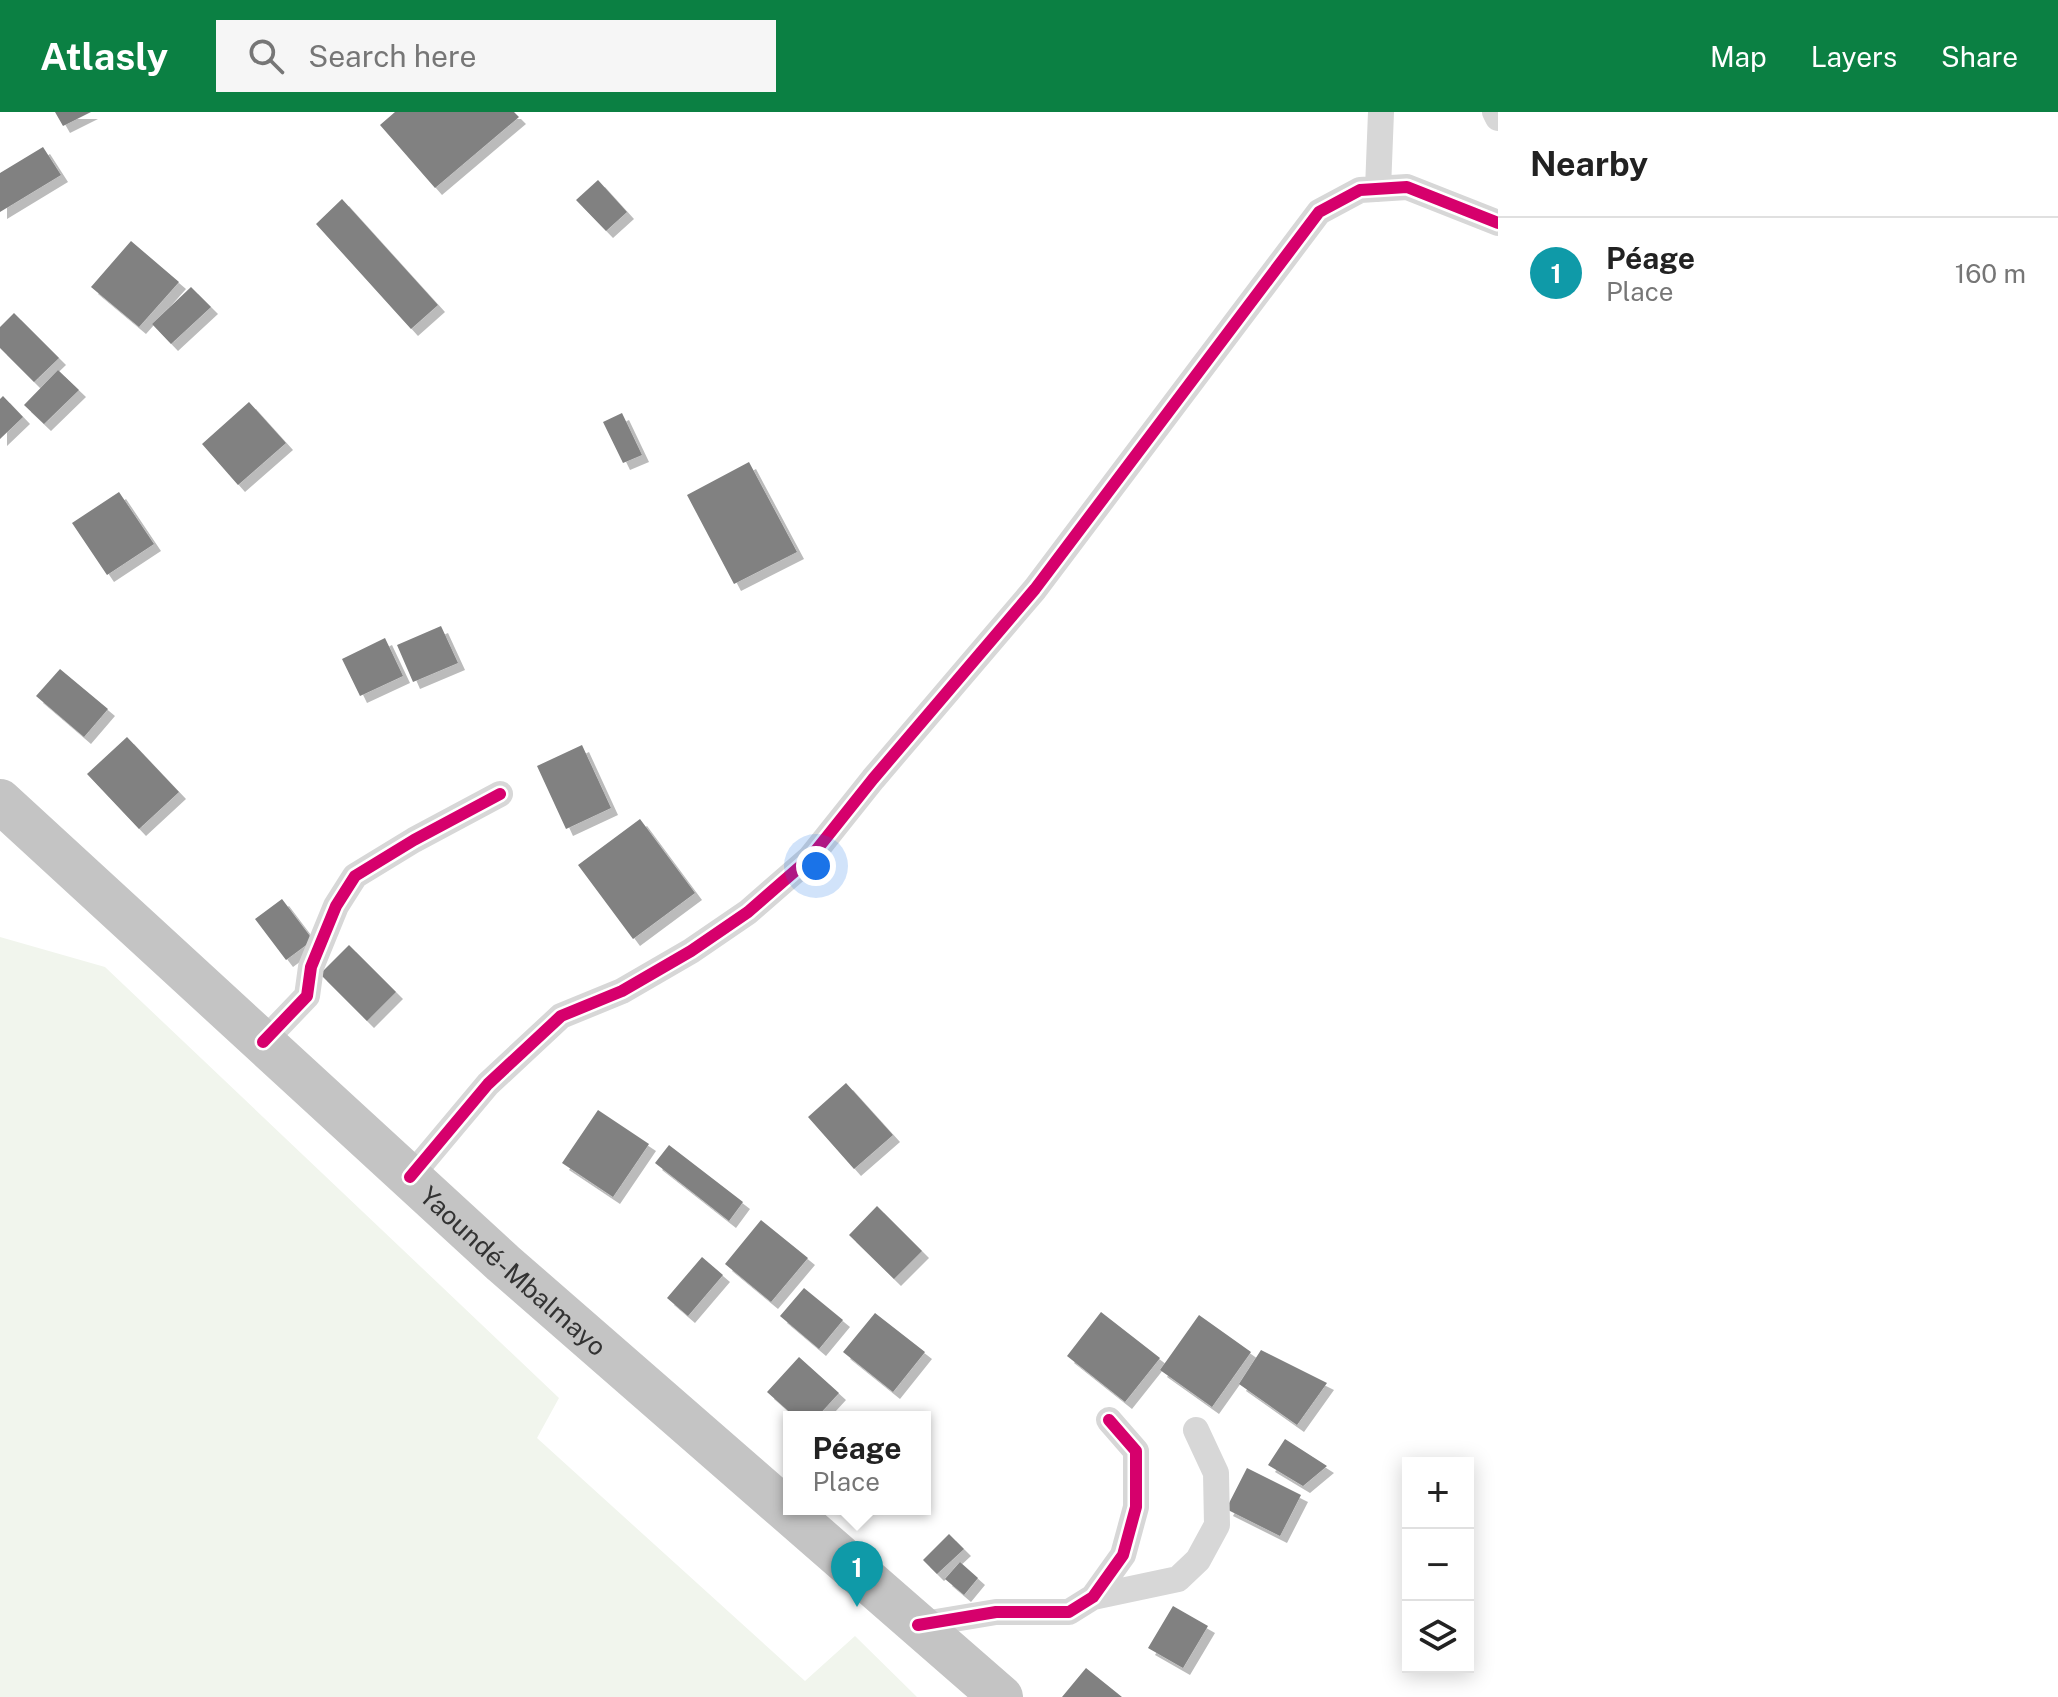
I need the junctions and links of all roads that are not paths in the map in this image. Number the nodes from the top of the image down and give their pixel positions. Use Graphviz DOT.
graph roads {
  1 [pos="1381,112"];
  2 [pos="1495,112"];
  3 [pos="1498,118"];
  4 [pos="1378,189"];
  5 [pos="1498,223"];
  6 [pos="500,794"];
  7 [pos="0,801"];
  8 [pos="263,1042"];
  9 [pos="410,1177"];
  10 [pos="1109,1420"];
  11 [pos="1196,1430"];
  12 [pos="783,1507"];
  13 [pos="792,1515"];
  14 [pos="1093,1597"];
  15 [pos="918,1625"];
  16 [pos="1001,1697"];
  1 -- 4 [label="street"];
  2 -- 3 [label="street"];
  4 -- 5 [label="street"];
  4 -- 9 [label="street"];
  6 -- 8 [label="street"];
  7 -- 8 [label="highway, Yaoundé-Mbalmayo"];
  8 -- 9 [label="highway, Yaoundé-Mbalmayo"];
  9 -- 12 [label="highway, Yaoundé-Mbalmayo"];
  10 -- 14 [label="street"];
  11 -- 14 [label="street"];
  13 -- 15 [label="highway, Yaoundé-Mbalmayo"];
  14 -- 15 [label="street"];
  15 -- 16 [label="highway, Yaoundé-Mbalmayo"];
}
